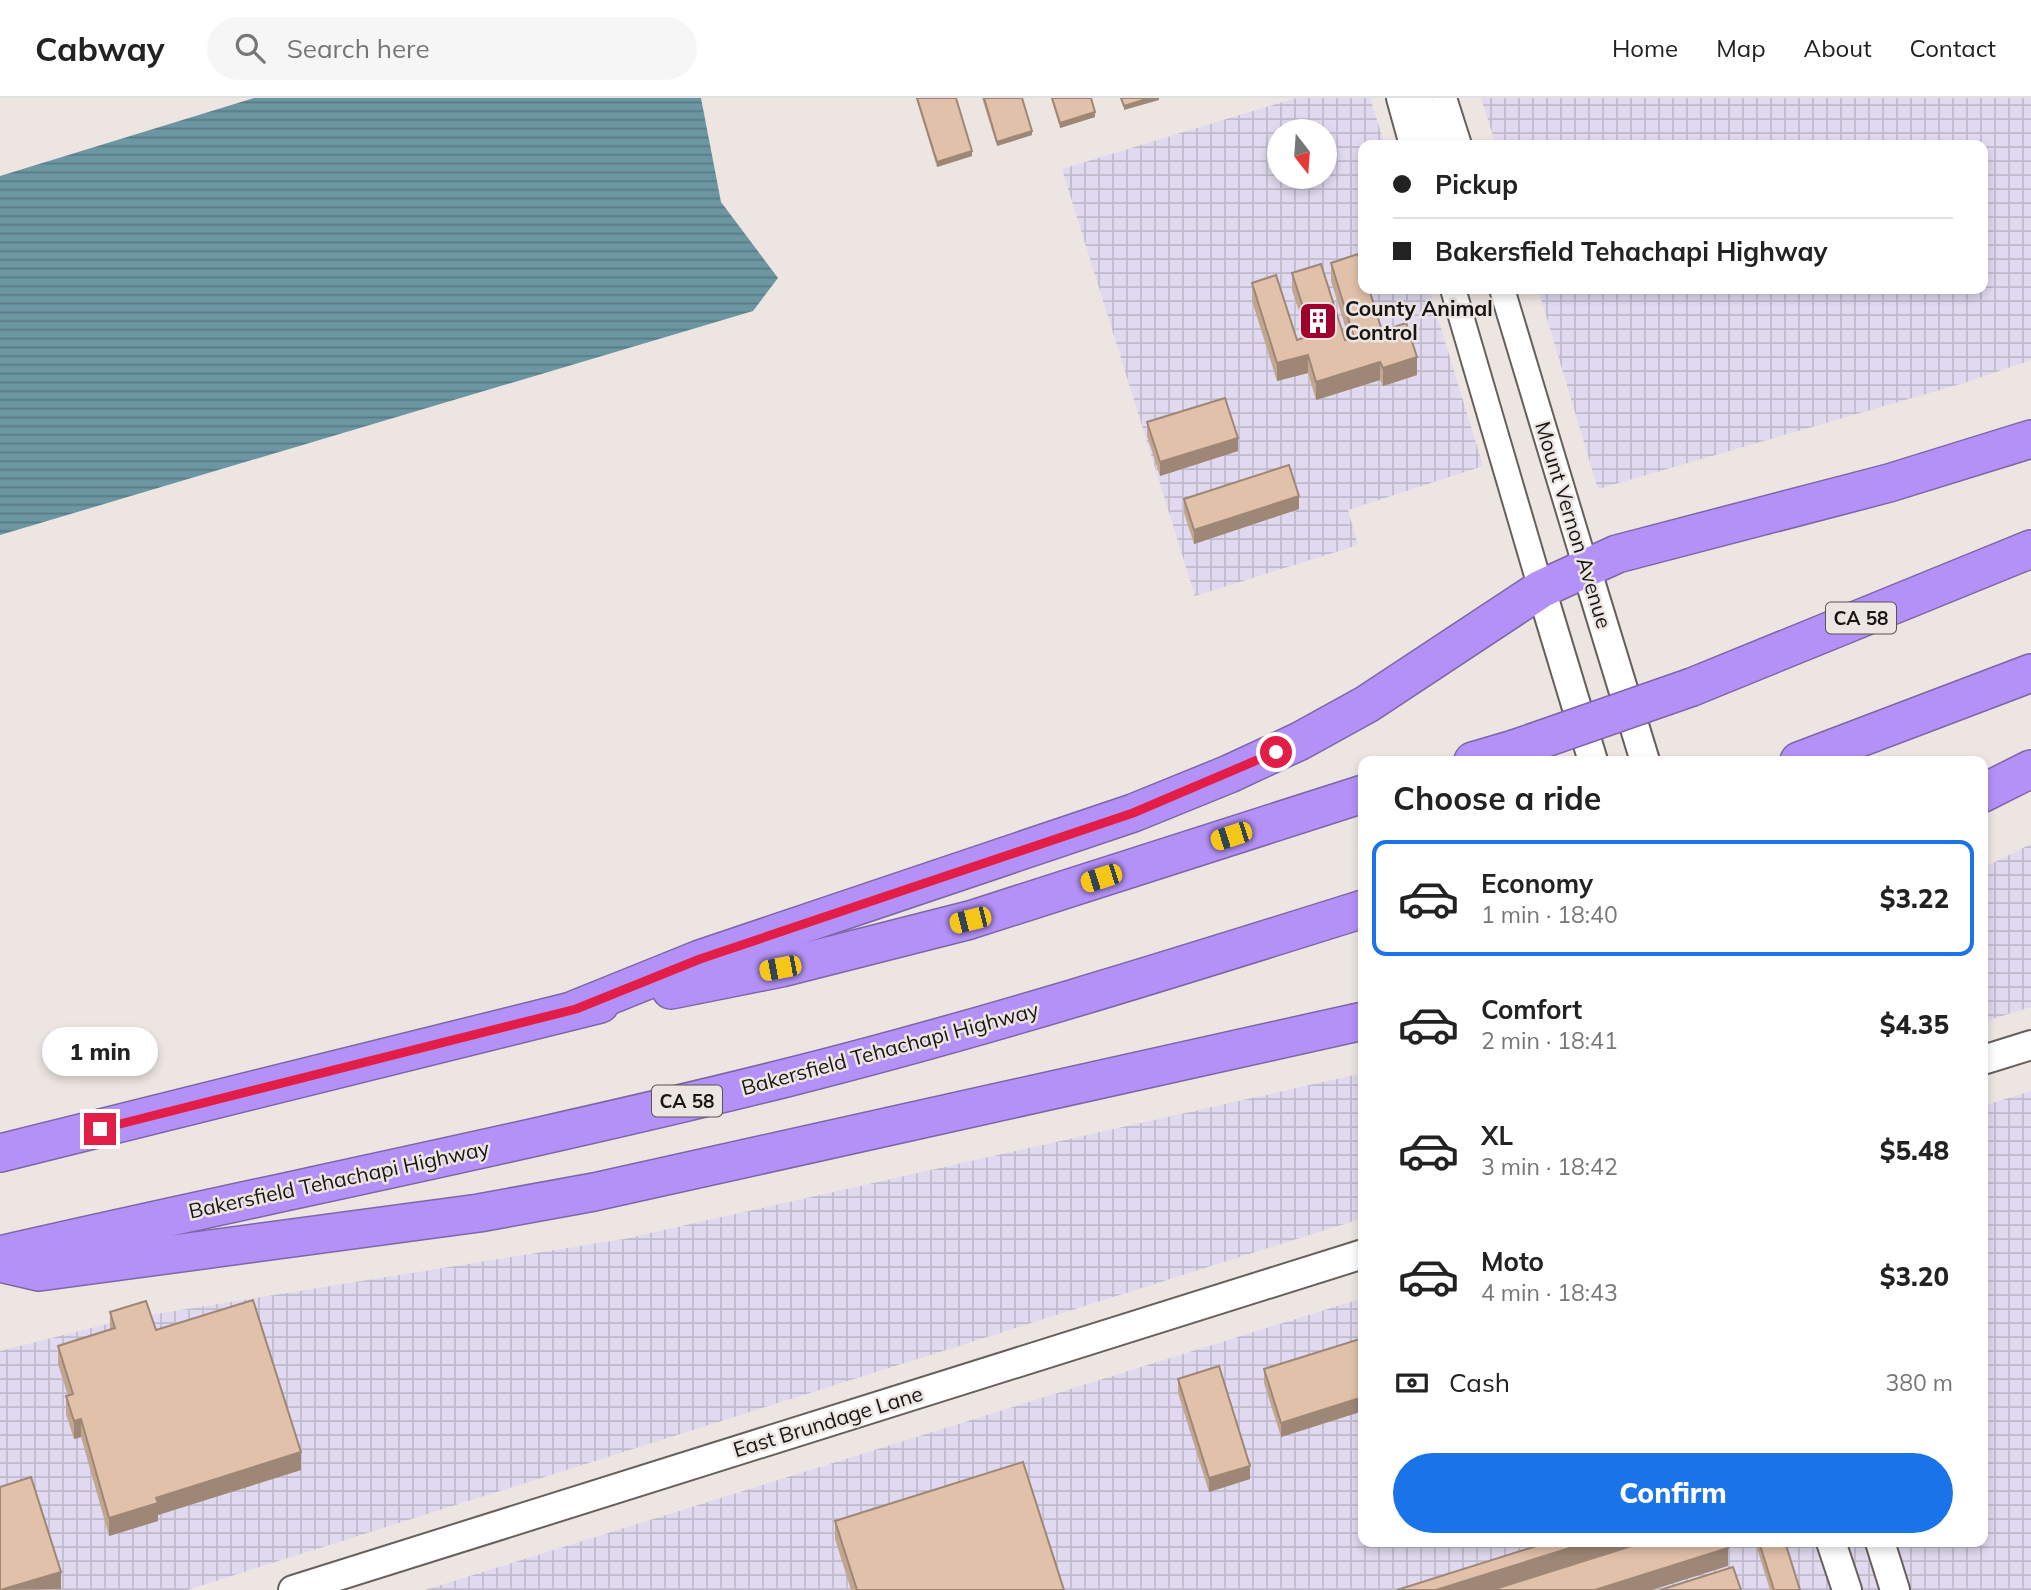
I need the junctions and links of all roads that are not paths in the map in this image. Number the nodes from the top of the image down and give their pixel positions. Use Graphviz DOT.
graph roads {
  1 [pos="1399,98"];
  2 [pos="1419,98"];
  3 [pos="1444,98"];
  4 [pos="1411,140"];
  5 [pos="1434,140"];
  6 [pos="1457,140"];
  7 [pos="1454,294"];
  8 [pos="1501,294"];
  9 [pos="2031,439"];
  10 [pos="2031,550"];
  11 [pos="1587,568"];
  12 [pos="1541,589"];
  13 [pos="2031,673"];
  14 [pos="1490,756"];
  15 [pos="1591,756"];
  16 [pos="1643,756"];
  17 [pos="1812,756"];
  18 [pos="2031,769"];
  19 [pos="1988,790"];
  20 [pos="1358,796"];
  21 [pos="1358,911"];
  22 [pos="576,1009"];
  23 [pos="1358,1022"];
  24 [pos="2031,1045"];
  25 [pos="1988,1058"];
  26 [pos="0,1153"];
  27 [pos="0,1255"];
  28 [pos="1358,1256"];
  29 [pos="0,1263"];
  30 [pos="1833,1547"];
  31 [pos="1882,1547"];
  32 [pos="293,1590"];
  33 [pos="1847,1590"];
  34 [pos="1895,1590"];
  1 -- 4 [label="street"];
  2 -- 5 [label="street"];
  3 -- 6 [label="street"];
  7 -- 12 [label="street"];
  8 -- 11 [label="street, Mount Vernon Avenue"];
  9 -- 11 [label="highway"];
  10 -- 14 [label="highway, CA 58, bridge"];
  11 -- 12 [label="highway"];
  11 -- 16 [label="main road, Mount Vernon Avenue"];
  12 -- 15 [label="main road"];
  12 -- 22 [label="highway"];
  13 -- 17 [label="highway"];
  18 -- 19 [label="highway"];
  20 -- 22 [label="highway"];
  21 -- 27 [label="highway, Bakersfield Tehachapi Highway / CA 58"];
  22 -- 26 [label="highway"];
  23 -- 29 [label="highway"];
  24 -- 25 [label="main road"];
  28 -- 32 [label="main road, East Brundage Lane"];
  30 -- 33 [label="main road"];
  31 -- 34 [label="main road"];
}
